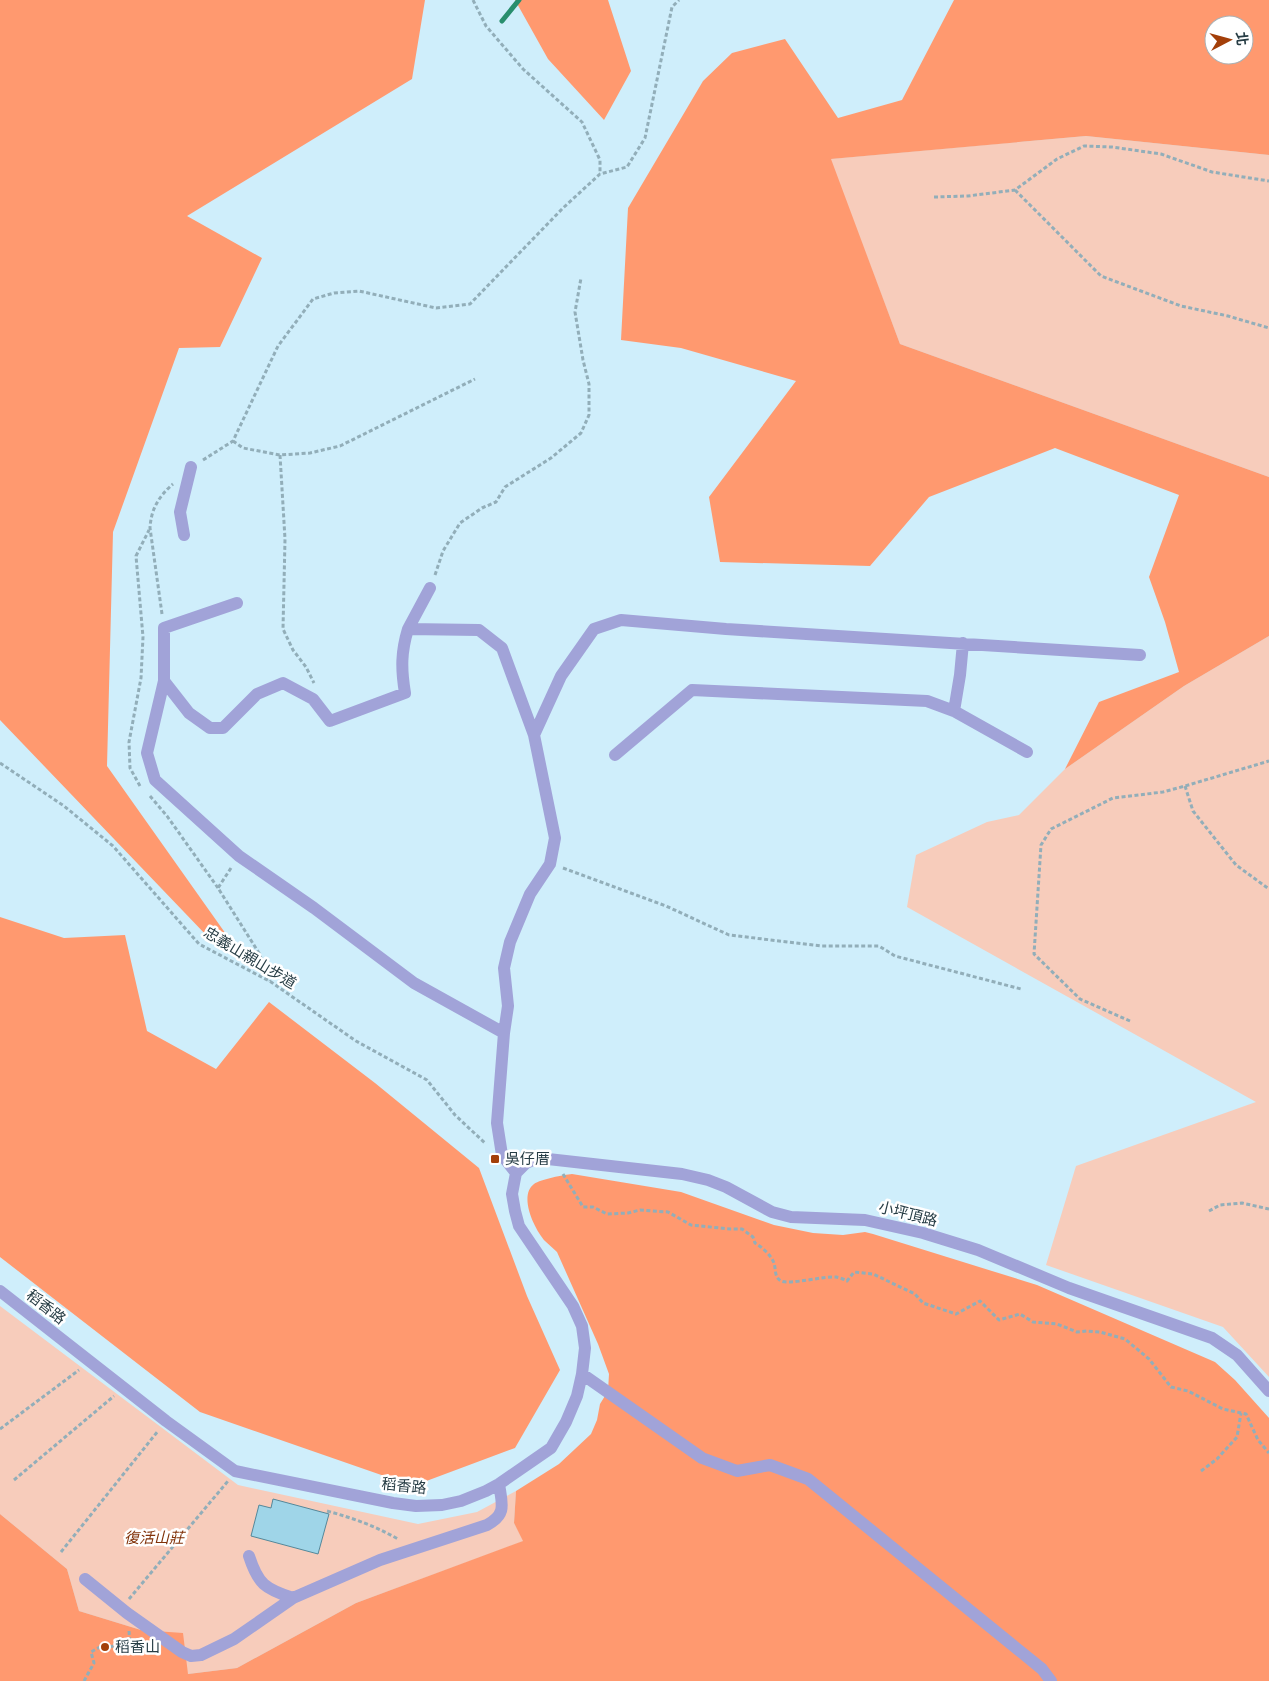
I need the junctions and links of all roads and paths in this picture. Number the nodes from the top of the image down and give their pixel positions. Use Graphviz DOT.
graph roads {
  1 [pos="473,0"];
  2 [pos="679,0"];
  3 [pos="600,174"];
  4 [pos="1269,181"];
  5 [pos="1016,190"];
  6 [pos="934,197"];
  7 [pos="581,278"];
  8 [pos="1269,328"];
  9 [pos="475,379"];
  10 [pos="233,441"];
  11 [pos="280,455"];
  12 [pos="191,468"];
  13 [pos="184,535"];
  14 [pos="430,588"];
  15 [pos="237,603"];
  16 [pos="164,628"];
  17 [pos="408,629"];
  18 [pos="963,643"];
  19 [pos="1140,655"];
  20 [pos="164,681"];
  21 [pos="313,699"];
  22 [pos="954,711"];
  23 [pos="534,735"];
  24 [pos="1027,752"];
  25 [pos="615,755"];
  26 [pos="1269,761"];
  27 [pos="0,763"];
  28 [pos="1186,786"];
  29 [pos="239,856"];
  30 [pos="550,864"];
  31 [pos="1269,889"];
  32 [pos="271,982"];
  33 [pos="1021,989"];
  34 [pos="1130,1021"];
  35 [pos="504,1033"];
  36 [pos="502,1155"];
  37 [pos="554,1158"];
  38 [pos="516,1173"];
  39 [pos="1269,1209"];
  40 [pos="1209,1211"];
  41 [pos="0,1291"];
  42 [pos="89,1362"];
  43 [pos="582,1374"];
  44 [pos="124,1387"];
  45 [pos="1269,1391"];
  46 [pos="1241,1413"];
  47 [pos="166,1420"];
  48 [pos="0,1430"];
  49 [pos="1269,1453"];
  50 [pos="235,1470"];
  51 [pos="1202,1471"];
  52 [pos="14,1480"];
  53 [pos="499,1484"];
  54 [pos="327,1511"];
  55 [pos="61,1552"];
  56 [pos="402,1552"];
  57 [pos="249,1556"];
  58 [pos="85,1579"];
  59 [pos="293,1598"];
  60 [pos="121,1608"];
  61 [pos="130,1643"];
  62 [pos="84,1681"];
  63 [pos="1052,1681"];
  1 -- 3 [label="path"];
  2 -- 3 [label="path"];
  3 -- 10 [label="path"];
  4 -- 5 [label="path"];
  5 -- 6 [label="path"];
  5 -- 8 [label="path"];
  7 -- 14 [label="path"];
  9 -- 11 [label="path"];
  10 -- 11 [label="path"];
  10 -- 12 [label="path"];
  11 -- 21 [label="path"];
  12 -- 13 [label="street"];
  12 -- 16 [label="path"];
  14 -- 17 [label="street"];
  15 -- 16 [label="street"];
  16 -- 20 [label="street"];
  17 -- 21 [label="street"];
  17 -- 23 [label="street"];
  18 -- 19 [label="street"];
  18 -- 22 [label="street"];
  18 -- 23 [label="street"];
  20 -- 21 [label="street"];
  20 -- 29 [label="street"];
  22 -- 24 [label="street"];
  22 -- 25 [label="street"];
  23 -- 30 [label="street"];
  26 -- 28 [label="path"];
  27 -- 32 [label="path, 忠義山親山步道"];
  28 -- 31 [label="path"];
  28 -- 34 [label="path"];
  29 -- 32 [label="path"];
  29 -- 35 [label="street"];
  30 -- 33 [label="path"];
  30 -- 35 [label="street"];
  32 -- 36 [label="path, 忠義山親山步道"];
  35 -- 36 [label="street"];
  36 -- 38 [label="street"];
  37 -- 38 [label="street, 小坪頂路"];
  37 -- 45 [label="street, 小坪頂路"];
  37 -- 46 [label="path"];
  38 -- 43 [label="street, 稻香路"];
  39 -- 40 [label="path"];
  41 -- 42 [label="street, 稻香路"];
  42 -- 44 [label="street, 稻香路"];
  42 -- 48 [label="path"];
  43 -- 53 [label="street, 稻香路"];
  43 -- 63 [label="street"];
  44 -- 47 [label="street, 稻香路"];
  44 -- 52 [label="path"];
  46 -- 49 [label="path"];
  46 -- 51 [label="path"];
  47 -- 50 [label="street, 稻香路"];
  47 -- 55 [label="path"];
  50 -- 53 [label="street, 稻香路"];
  50 -- 60 [label="path"];
  53 -- 56 [label="street"];
  54 -- 56 [label="path"];
  56 -- 59 [label="street"];
  57 -- 59 [label="street"];
  58 -- 60 [label="street"];
  59 -- 60 [label="street"];
  61 -- 62 [label="path"];
}
